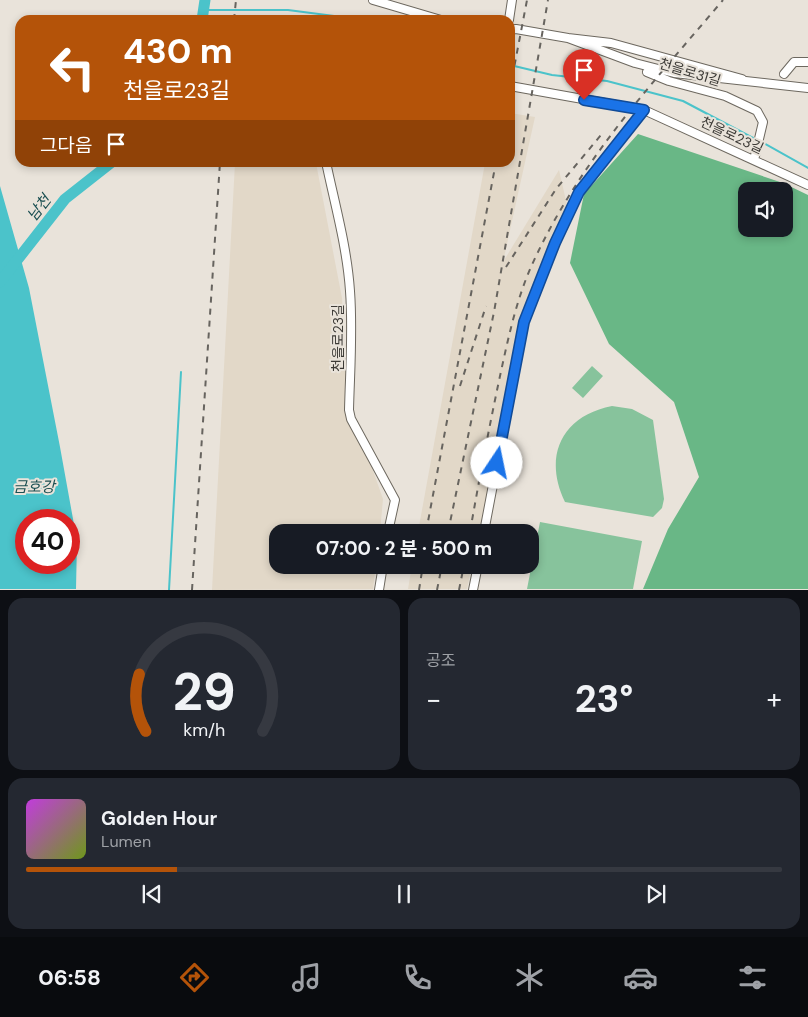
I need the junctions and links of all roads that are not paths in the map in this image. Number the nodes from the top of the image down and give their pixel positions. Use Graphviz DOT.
graph roads {
  1 [pos="373,0"];
  2 [pos="512,0"];
  3 [pos="424,15"];
  4 [pos="510,15"];
  5 [pos="515,29"];
  6 [pos="568,38"];
  7 [pos="808,62"];
  8 [pos="647,72"];
  9 [pos="784,74"];
  10 [pos="742,79"];
  11 [pos="515,87"];
  12 [pos="808,88"];
  13 [pos="644,110"];
  14 [pos="755,156"];
  15 [pos="327,167"];
  16 [pos="808,185"];
  17 [pos="390,524"];
  18 [pos="486,524"];
  19 [pos="382,574"];
  20 [pos="476,574"];
  21 [pos="379,590"];
  22 [pos="473,590"];
  1 -- 3 [label="street"];
  2 -- 4 [label="street"];
  5 -- 6 [label="street"];
  6 -- 10 [label="street"];
  6 -- 10 [label="street"];
  7 -- 9 [label="street"];
  8 -- 14 [label="street, 천을로31길"];
  10 -- 12 [label="street"];
  11 -- 13 [label="street, 천을로23길"];
  13 -- 14 [label="street, 천을로23길"];
  13 -- 18 [label="street"];
  14 -- 16 [label="street, 천을로23길"];
  15 -- 17 [label="street, 천을로23길"];
  19 -- 21 [label="street"];
  20 -- 22 [label="street"];
}
